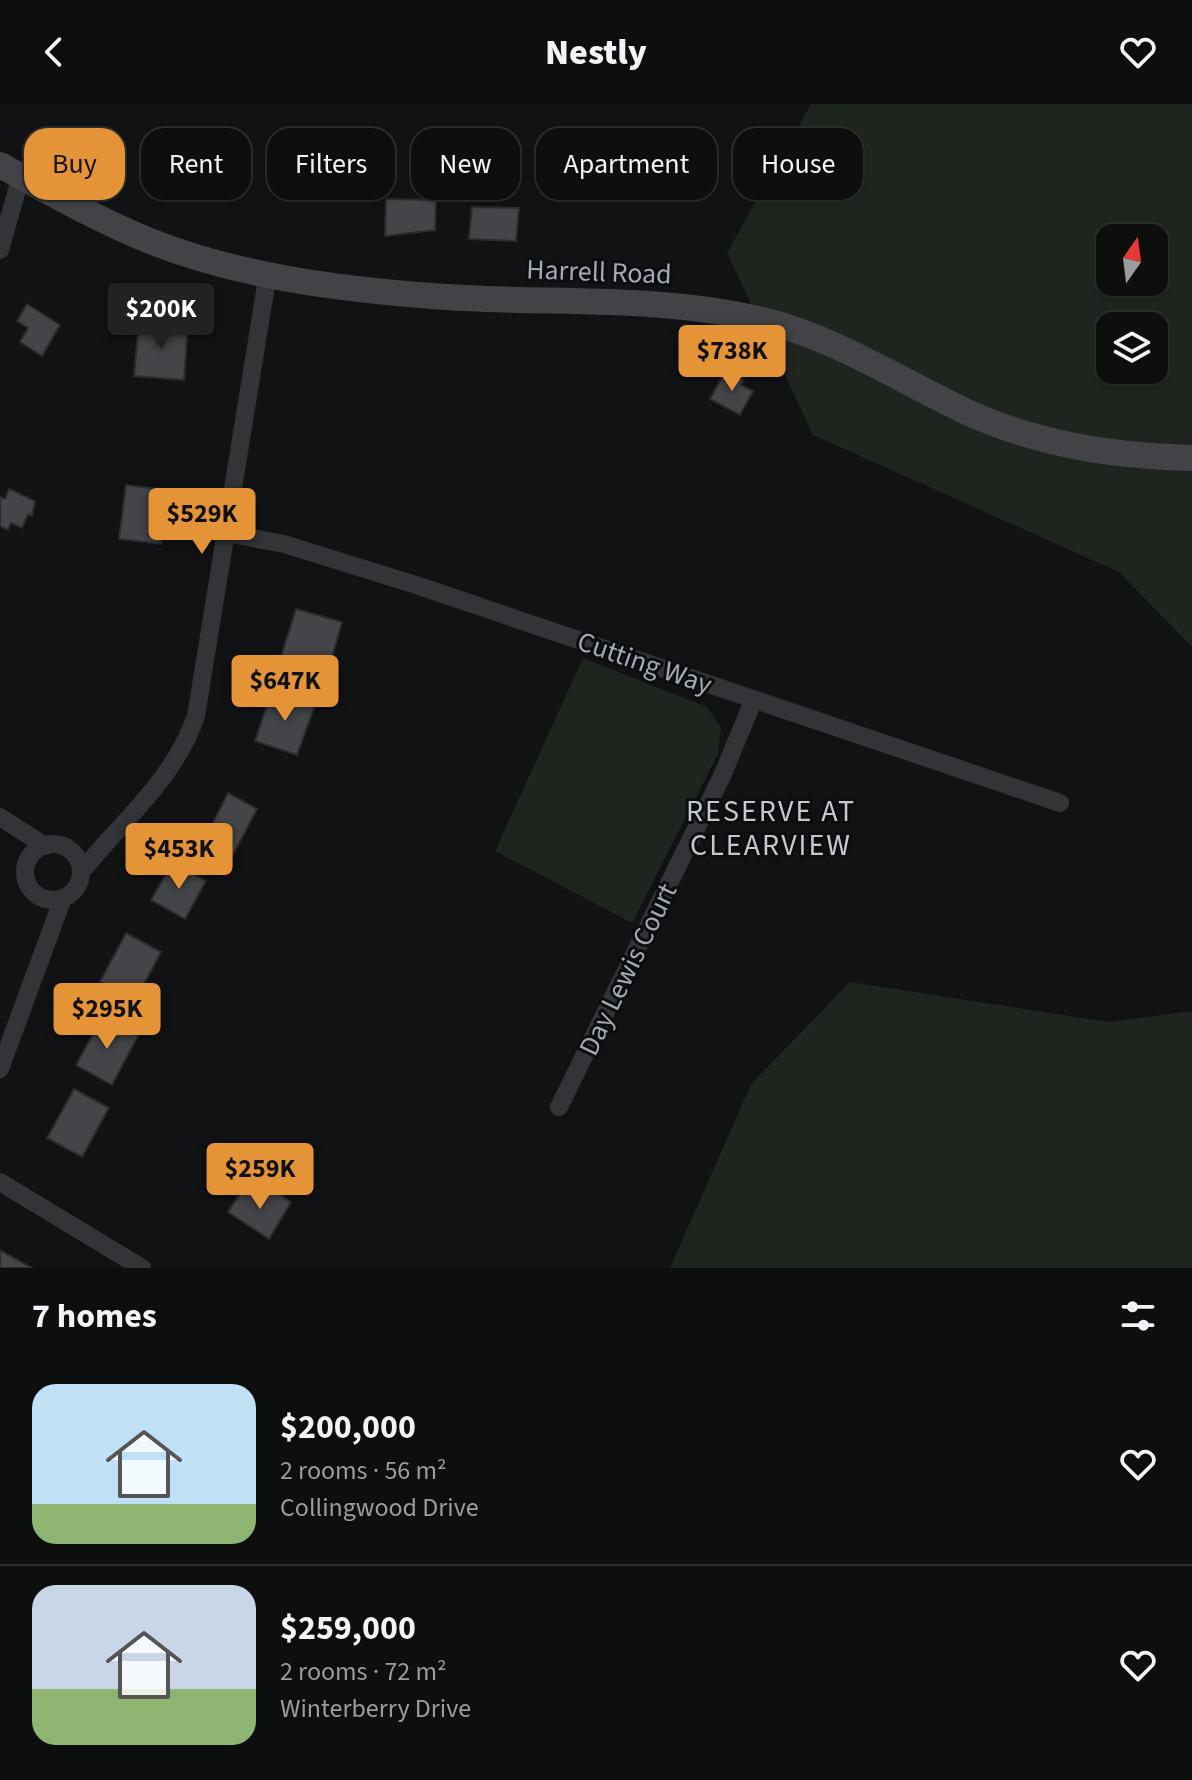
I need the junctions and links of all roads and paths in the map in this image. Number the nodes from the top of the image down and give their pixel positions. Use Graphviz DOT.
graph roads {
  1 [pos="10,170"];
  2 [pos="0,250"];
  3 [pos="268,273"];
  4 [pos="1192,458"];
  5 [pos="227,533"];
  6 [pos="754,699"];
  7 [pos="1060,803"];
  8 [pos="6,822"];
  9 [pos="114,833"];
  10 [pos="45,846"];
  11 [pos="69,850"];
  12 [pos="26,863"];
  13 [pos="81,872"];
  14 [pos="37,896"];
  15 [pos="63,898"];
  16 [pos="45,943"];
  17 [pos="0,1069"];
  18 [pos="559,1107"];
  19 [pos="0,1182"];
  20 [pos="142,1268"];
  1 -- 2 [label="street"];
  1 -- 3 [label="street, Harrell Road"];
  3 -- 4 [label="street, Harrell Road"];
  3 -- 5 [label="street"];
  5 -- 6 [label="street, Cutting Way"];
  5 -- 9 [label="street"];
  6 -- 7 [label="street, Cutting Way"];
  6 -- 18 [label="street, Day Lewis Court"];
  8 -- 10 [label="street"];
  8 -- 12 [label="street"];
  9 -- 11 [label="street"];
  9 -- 13 [label="street"];
  10 -- 11 [label="street"];
  10 -- 12 [label="street"];
  11 -- 13 [label="street"];
  12 -- 14 [label="street"];
  13 -- 15 [label="street"];
  14 -- 15 [label="street"];
  14 -- 16 [label="street"];
  15 -- 16 [label="street"];
  16 -- 17 [label="street"];
  19 -- 20 [label="street"];
}
